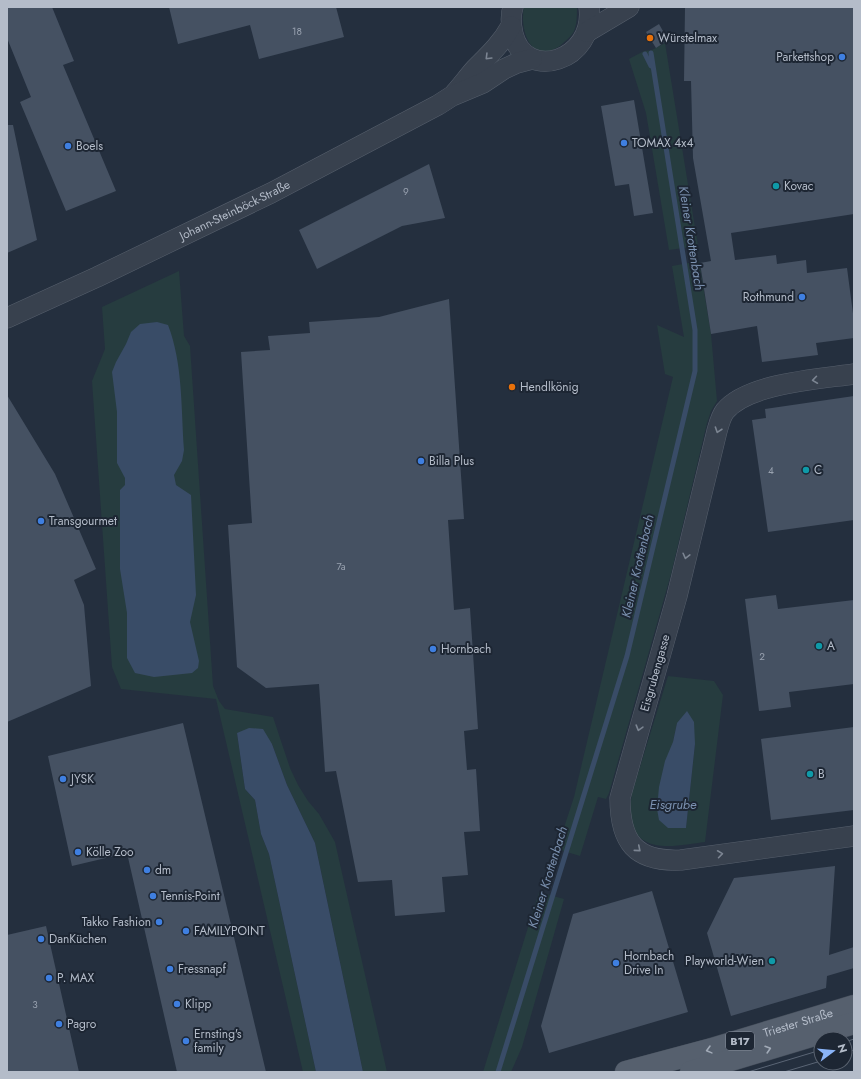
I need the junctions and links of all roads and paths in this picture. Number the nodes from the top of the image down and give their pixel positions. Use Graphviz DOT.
graph roads {
  1 [pos="589,7"];
  2 [pos="629,7"];
  3 [pos="512,16"];
  4 [pos="587,32"];
  5 [pos="532,59"];
  6 [pos="452,96"];
  7 [pos="9,317"];
  8 [pos="854,374"];
  9 [pos="854,836"];
  10 [pos="854,1006"];
  11 [pos="854,1023"];
  12 [pos="626,1072"];
  13 [pos="691,1072"];
  1 -- 4 [label="street"];
  2 -- 4 [label="street"];
  3 -- 5 [label="street"];
  3 -- 6 [label="street, Johann-Steinböck-Straße, one-way"];
  4 -- 5 [label="street"];
  5 -- 6 [label="street, Johann-Steinböck-Straße"];
  6 -- 7 [label="street, Johann-Steinböck-Straße"];
  8 -- 9 [label="street, Eisgrubengasse, one-way"];
  10 -- 12 [label="main road, Triester Straße / B17, one-way"];
  13 -- 11 [label="main road, Triester Straße / B17, one-way"];
}
